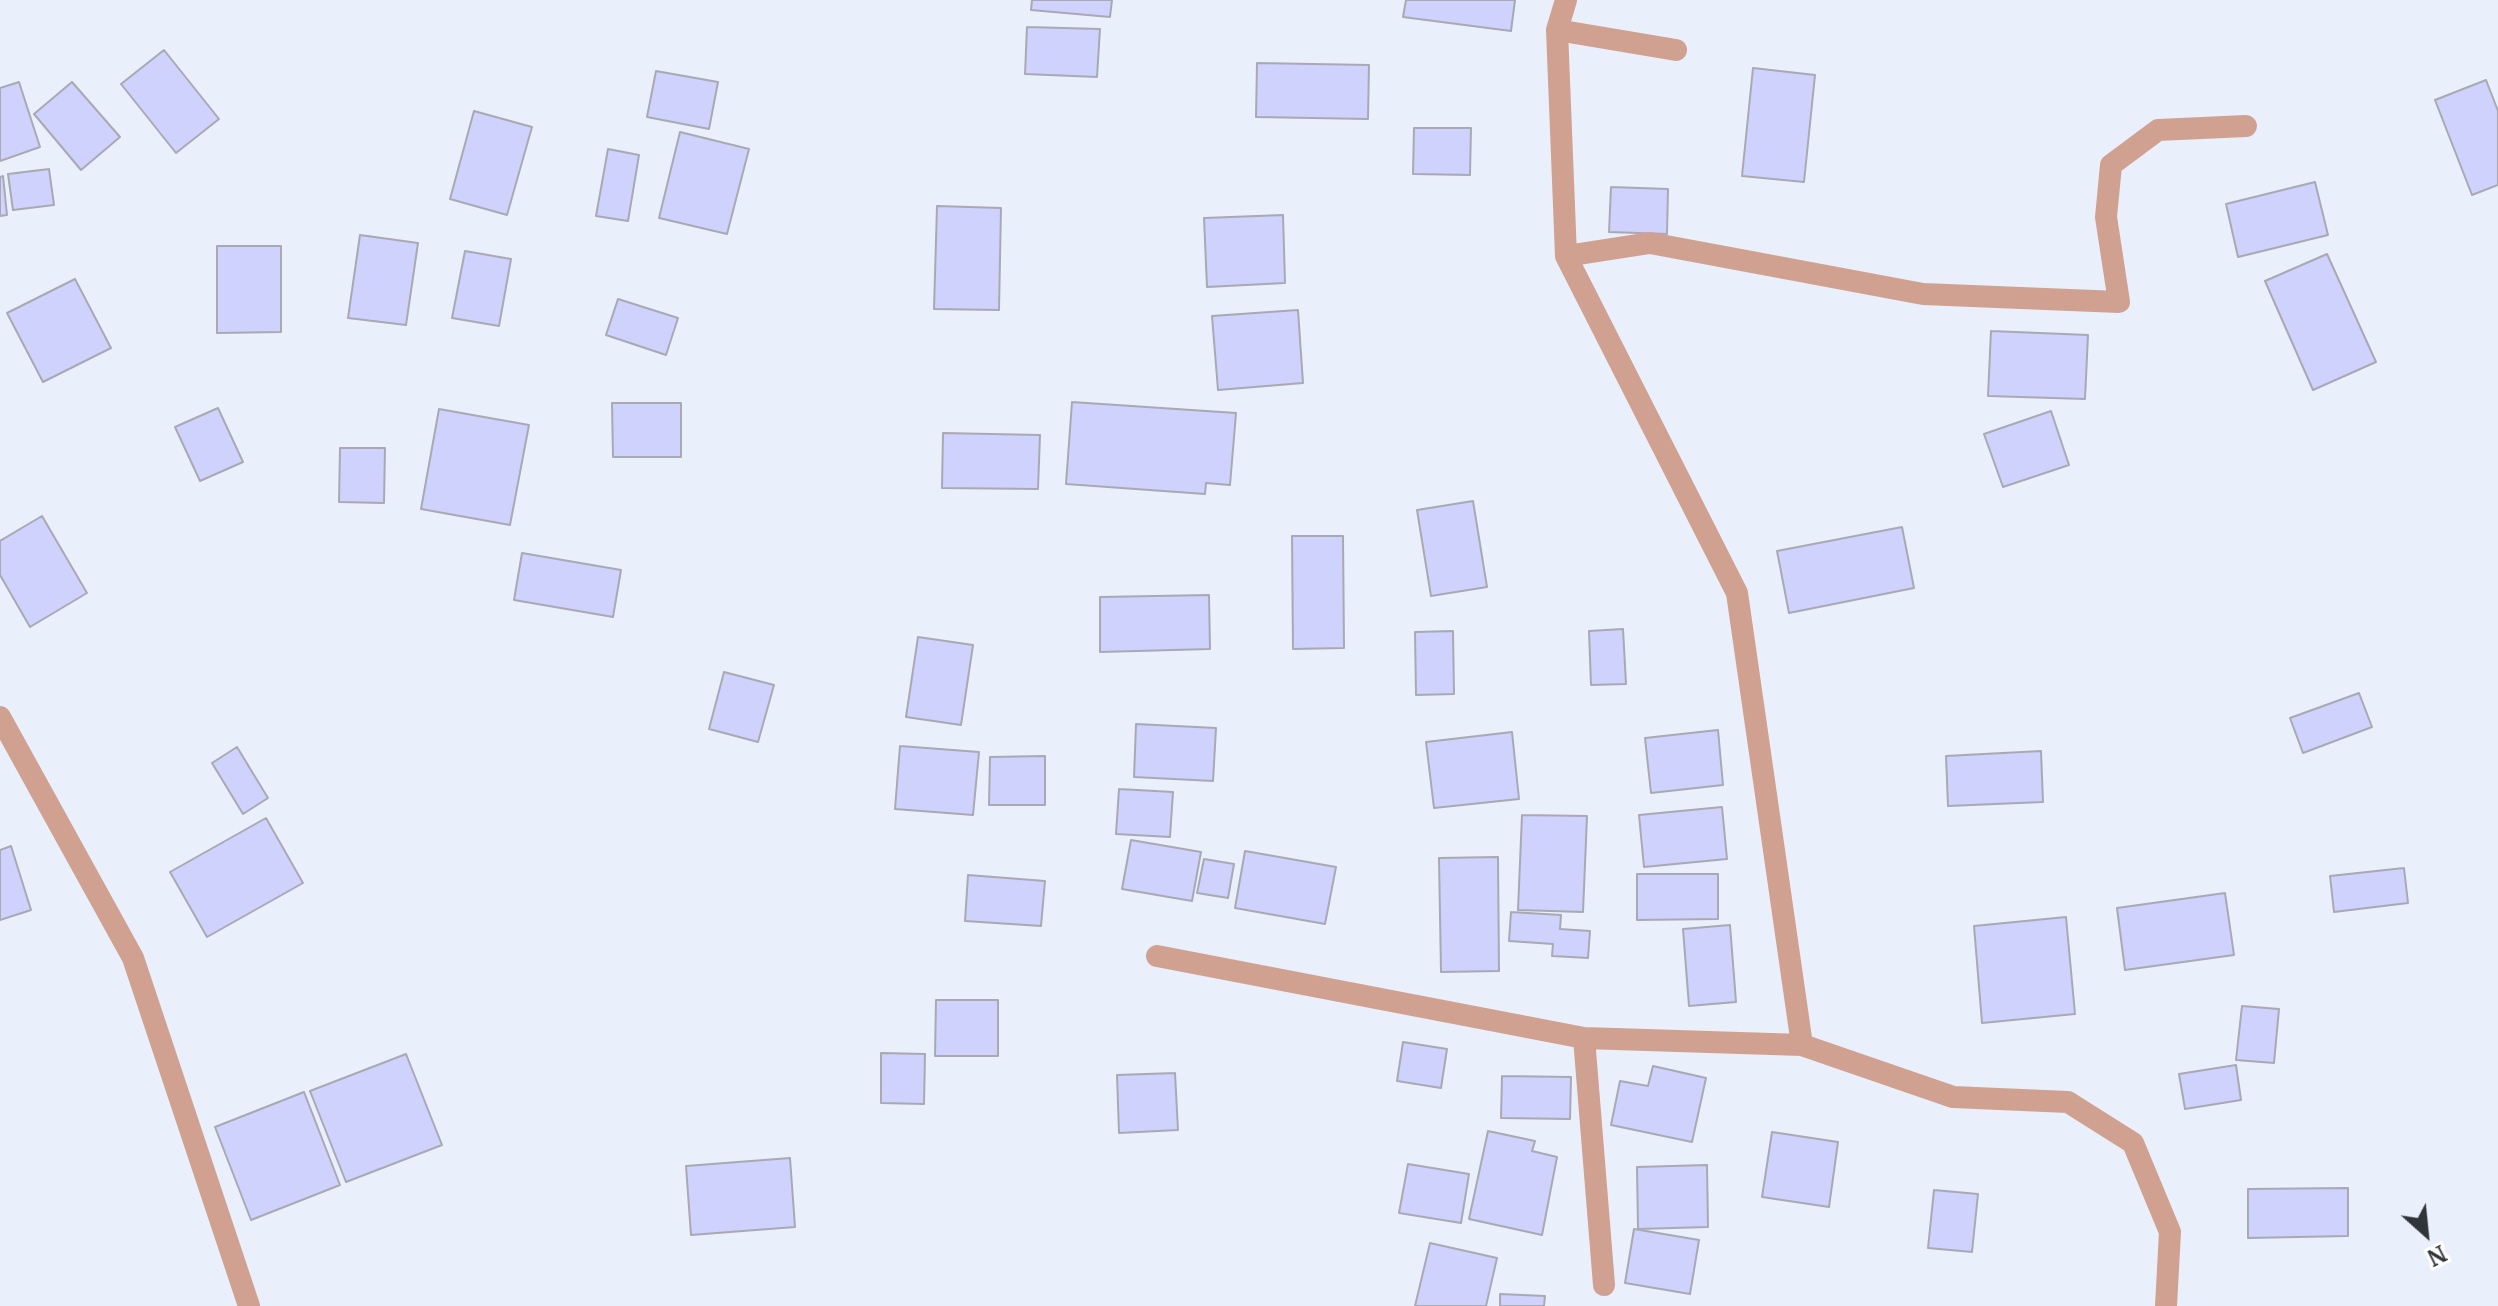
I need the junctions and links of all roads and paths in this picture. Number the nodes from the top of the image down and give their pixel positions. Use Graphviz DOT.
graph roads {
  1 [pos="1566,0"];
  2 [pos="1557,30"];
  3 [pos="1676,50"];
  4 [pos="2246,126"];
  5 [pos="1566,256"];
  6 [pos="0,717"];
  7 [pos="1157,956"];
  8 [pos="1584,1038"];
  9 [pos="1802,1045"];
  10 [pos="1604,1285"];
  11 [pos="249,1306"];
  12 [pos="2166,1306"];
  1 -- 2 [label="street"];
  2 -- 3 [label="street"];
  2 -- 5 [label="street"];
  4 -- 5 [label="street"];
  5 -- 9 [label="street"];
  6 -- 11 [label="street"];
  7 -- 8 [label="street"];
  8 -- 9 [label="street"];
  8 -- 10 [label="street"];
  9 -- 12 [label="street"];
}
